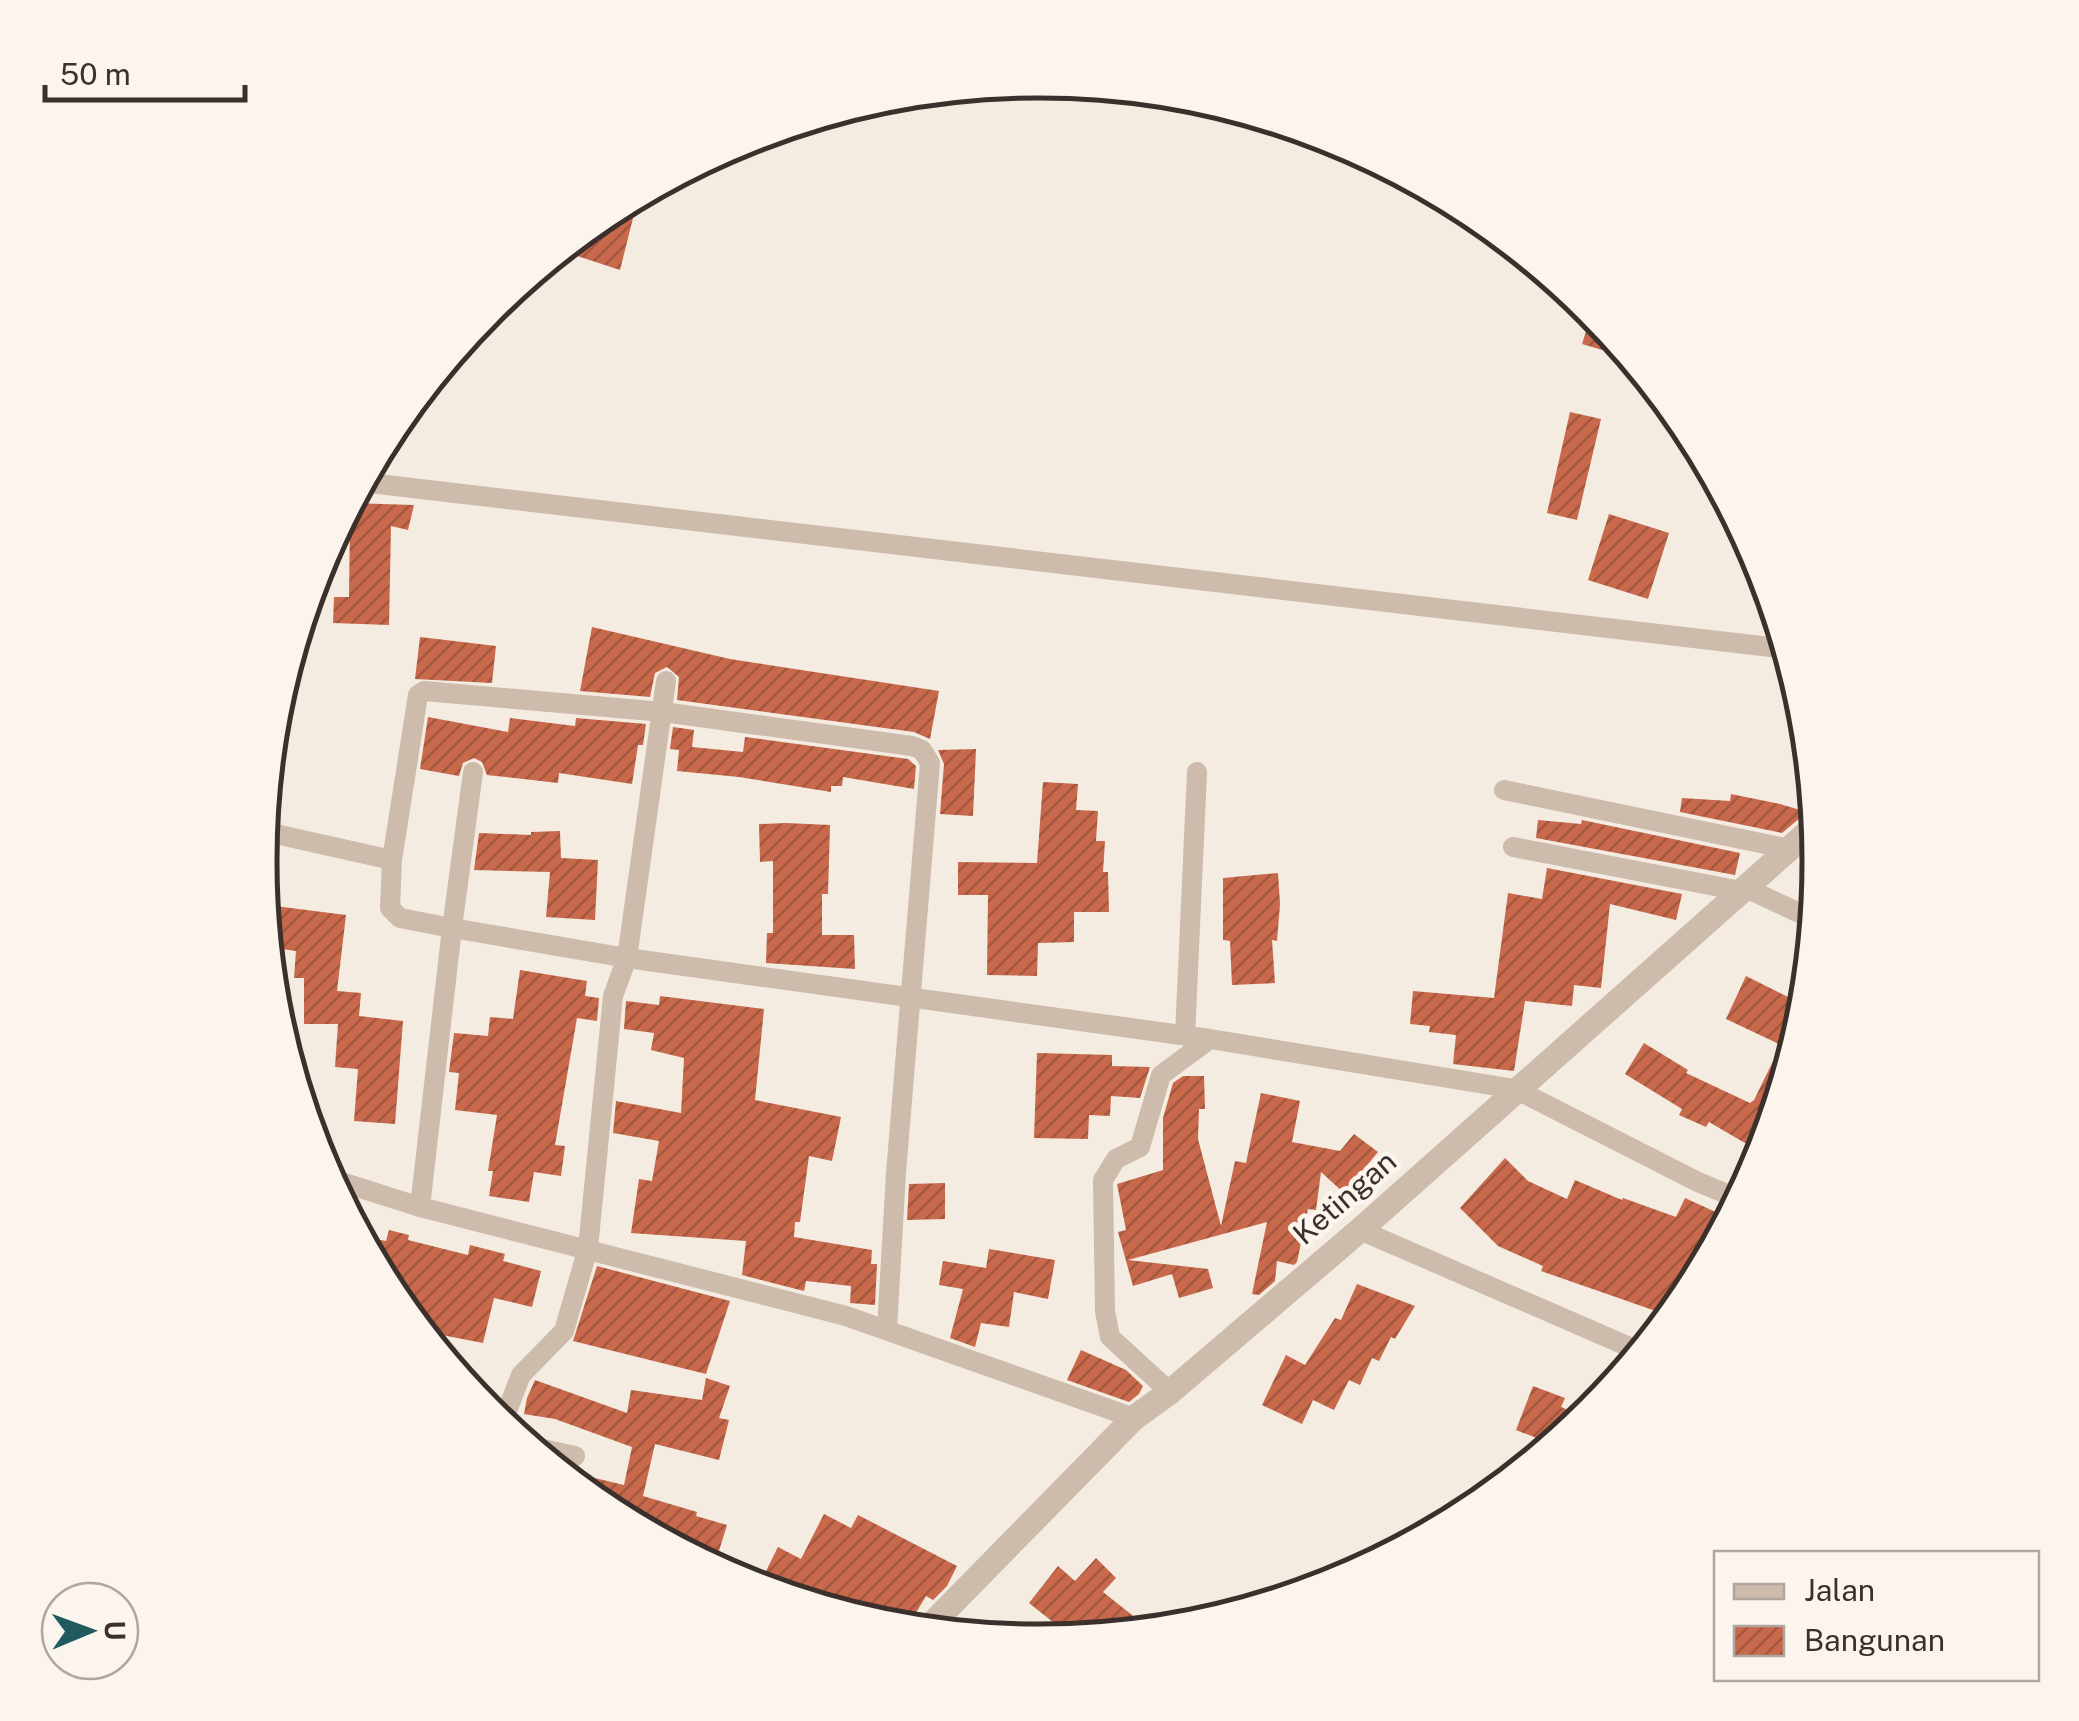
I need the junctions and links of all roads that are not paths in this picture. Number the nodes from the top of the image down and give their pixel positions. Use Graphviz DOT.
graph roads {
  1 [pos="376,484"];
  2 [pos="1772,647"];
  3 [pos="666,680"];
  4 [pos="663,712"];
  5 [pos="473,772"];
  6 [pos="1197,772"];
  7 [pos="1504,790"];
  8 [pos="278,834"];
  9 [pos="1802,838"];
  10 [pos="1513,847"];
  11 [pos="1790,849"];
  12 [pos="392,860"];
  13 [pos="1744,890"];
  14 [pos="1801,914"];
  15 [pos="452,928"];
  16 [pos="627,958"];
  17 [pos="910,1000"];
  18 [pos="1185,1036"];
  19 [pos="1210,1040"];
  20 [pos="1515,1090"];
  21 [pos="349,1184"];
  22 [pos="1726,1194"];
  23 [pos="420,1206"];
  24 [pos="1360,1230"];
  25 [pos="588,1248"];
  26 [pos="887,1328"];
  27 [pos="1628,1346"];
  28 [pos="1170,1392"];
  29 [pos="509,1408"];
  30 [pos="1134,1418"];
  31 [pos="558,1452"];
  32 [pos="575,1456"];
  33 [pos="939,1617"];
  1 -- 2 [label="street"];
  3 -- 4 [label="street"];
  4 -- 12 [label="street"];
  4 -- 16 [label="street"];
  4 -- 17 [label="street"];
  5 -- 15 [label="street"];
  6 -- 18 [label="street"];
  7 -- 11 [label="street"];
  8 -- 12 [label="street"];
  9 -- 11 [label="street, Ketingan"];
  10 -- 13 [label="street"];
  11 -- 13 [label="street, Ketingan"];
  12 -- 15 [label="street"];
  13 -- 14 [label="street"];
  13 -- 20 [label="street, Ketingan"];
  15 -- 16 [label="street"];
  15 -- 23 [label="street"];
  16 -- 17 [label="street"];
  16 -- 25 [label="street"];
  17 -- 18 [label="street"];
  17 -- 26 [label="street"];
  18 -- 19 [label="street"];
  19 -- 20 [label="street"];
  19 -- 28 [label="street"];
  20 -- 22 [label="street"];
  20 -- 24 [label="street, Ketingan"];
  21 -- 23 [label="street"];
  23 -- 25 [label="street"];
  24 -- 27 [label="street"];
  24 -- 28 [label="street, Ketingan"];
  25 -- 26 [label="street"];
  25 -- 29 [label="street"];
  26 -- 30 [label="street"];
  28 -- 30 [label="street, Ketingan"];
  30 -- 33 [label="street, Ketingan"];
  31 -- 32 [label="street"];
}
